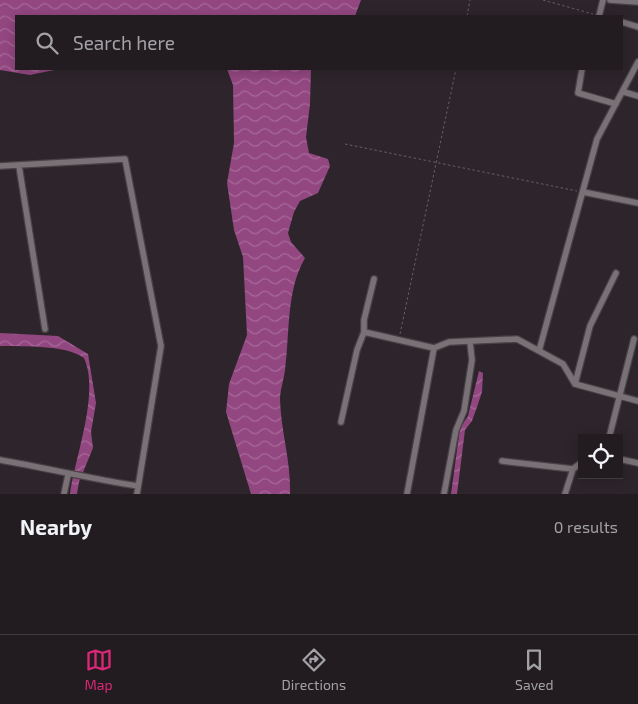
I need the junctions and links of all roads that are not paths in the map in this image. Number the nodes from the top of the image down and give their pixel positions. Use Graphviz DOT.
graph roads {
  1 [pos="603,0"];
  2 [pos="610,0"];
  3 [pos="638,2"];
  4 [pos="600,15"];
  5 [pos="623,22"];
  6 [pos="638,27"];
  7 [pos="638,62"];
  8 [pos="582,70"];
  9 [pos="624,92"];
  10 [pos="638,96"];
  11 [pos="616,104"];
  12 [pos="0,166"];
  13 [pos="19,166"];
  14 [pos="583,192"];
  15 [pos="638,203"];
  16 [pos="616,273"];
  17 [pos="374,279"];
  18 [pos="45,329"];
  19 [pos="364,332"];
  20 [pos="634,339"];
  21 [pos="470,342"];
  22 [pos="434,348"];
  23 [pos="539,351"];
  24 [pos="575,384"];
  25 [pos="619,397"];
  26 [pos="638,401"];
  27 [pos="341,422"];
  28 [pos="610,434"];
  29 [pos="0,460"];
  30 [pos="623,460"];
  31 [pos="502,461"];
  32 [pos="638,463"];
  33 [pos="578,465"];
  34 [pos="573,469"];
  35 [pos="68,475"];
  36 [pos="138,486"];
  37 [pos="64,494"];
  38 [pos="137,494"];
  39 [pos="407,494"];
  40 [pos="444,494"];
  41 [pos="566,494"];
  1 -- 4 [label="street"];
  2 -- 3 [label="street"];
  5 -- 6 [label="street"];
  7 -- 9 [label="street"];
  8 -- 11 [label="street"];
  9 -- 10 [label="street"];
  9 -- 11 [label="street"];
  11 -- 14 [label="street"];
  12 -- 13 [label="street"];
  13 -- 18 [label="street"];
  13 -- 36 [label="street"];
  14 -- 15 [label="street"];
  14 -- 23 [label="street"];
  16 -- 24 [label="street"];
  17 -- 19 [label="street"];
  19 -- 22 [label="street"];
  19 -- 27 [label="street"];
  20 -- 25 [label="street"];
  21 -- 22 [label="street"];
  21 -- 23 [label="street"];
  21 -- 40 [label="street"];
  22 -- 39 [label="street"];
  23 -- 24 [label="street"];
  24 -- 25 [label="street"];
  25 -- 26 [label="street"];
  25 -- 28 [label="street"];
  29 -- 35 [label="street"];
  30 -- 32 [label="street"];
  31 -- 34 [label="street"];
  33 -- 34 [label="street"];
  34 -- 41 [label="street"];
  35 -- 36 [label="street"];
  35 -- 37 [label="street"];
  36 -- 38 [label="street"];
}
